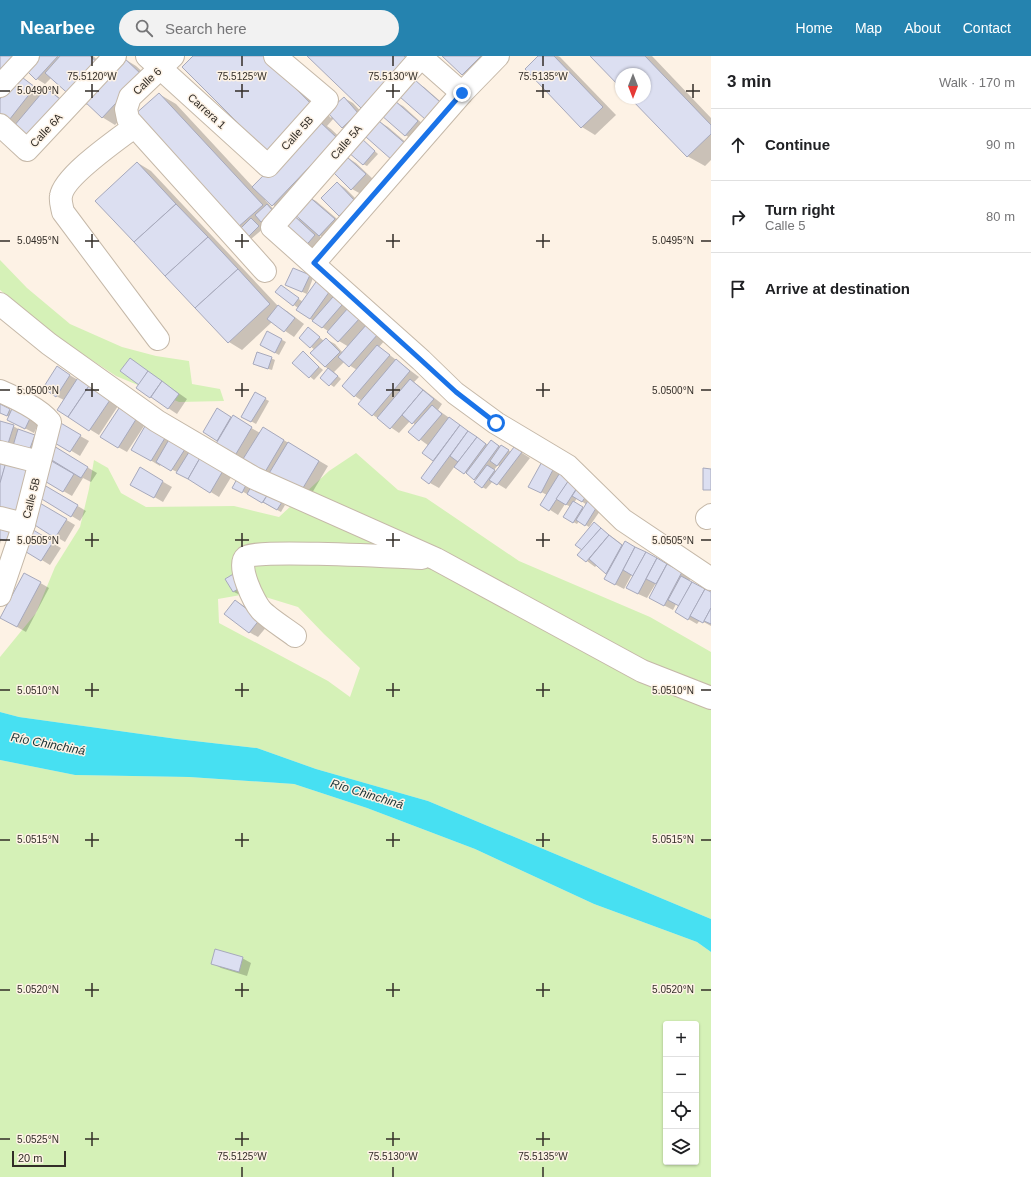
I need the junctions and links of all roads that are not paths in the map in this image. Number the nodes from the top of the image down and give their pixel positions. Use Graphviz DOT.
graph roads {
  1 [pos="28,56"];
  2 [pos="115,56"];
  3 [pos="275,56"];
  4 [pos="420,56"];
  5 [pos="498,56"];
  6 [pos="160,60"];
  7 [pos="0,86"];
  8 [pos="462,93"];
  9 [pos="130,118"];
  10 [pos="0,125"];
  11 [pos="268,166"];
  12 [pos="314,263"];
  13 [pos="265,271"];
  14 [pos="0,304"];
  15 [pos="158,339"];
  16 [pos="0,391"];
  17 [pos="0,452"];
  18 [pos="39,462"];
  19 [pos="0,518"];
  20 [pos="24,524"];
  21 [pos="436,558"];
  22 [pos="711,579"];
  23 [pos="0,595"];
  24 [pos="295,636"];
  25 [pos="711,698"];
  1 -- 7 [label="street"];
  2 -- 10 [label="street, Calle 6A"];
  3 -- 11 [label="street, Calle 5B"];
  4 -- 8 [label="street"];
  4 -- 12 [label="street, Calle 5A"];
  5 -- 8 [label="street"];
  6 -- 9 [label="street, Calle 6"];
  6 -- 11 [label="street, Carrera 1"];
  8 -- 12 [label="street"];
  9 -- 13 [label="street"];
  9 -- 15 [label="street"];
  12 -- 22 [label="street"];
  14 -- 21 [label="street"];
  16 -- 18 [label="street, Calle 5B"];
  17 -- 18 [label="street"];
  18 -- 20 [label="street, Calle 5B"];
  19 -- 20 [label="street"];
  20 -- 23 [label="street, Calle 5B"];
  21 -- 24 [label="street"];
  21 -- 25 [label="street"];
}
